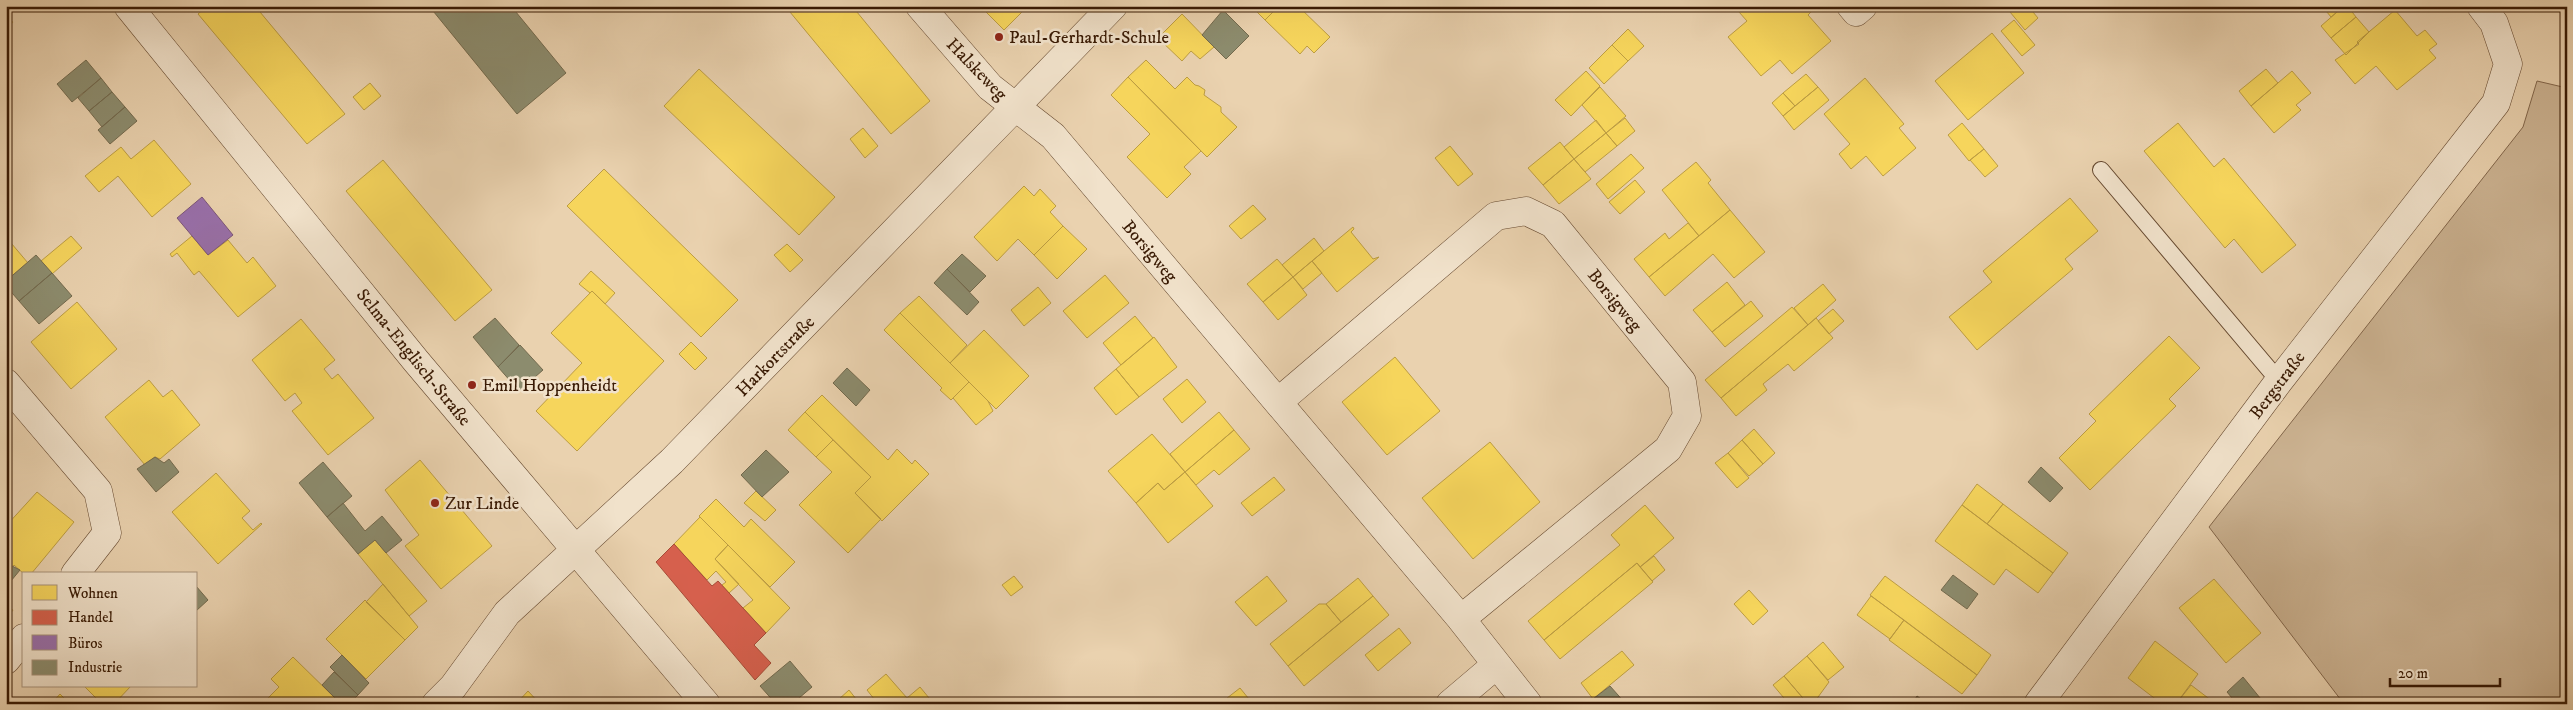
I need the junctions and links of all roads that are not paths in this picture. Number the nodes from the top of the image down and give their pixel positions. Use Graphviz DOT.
graph roads {
  1 [pos="128,6"];
  2 [pos="920,6"];
  3 [pos="1113,6"];
  4 [pos="1851,6"];
  5 [pos="1863,6"];
  6 [pos="2481,6"];
  7 [pos="1016,108"];
  8 [pos="2101,170"];
  9 [pos="2279,381"];
  10 [pos="6,383"];
  11 [pos="1278,402"];
  12 [pos="575,551"];
  13 [pos="77,572"];
  14 [pos="1461,619"];
  15 [pos="22,640"];
  16 [pos="6,660"];
  17 [pos="1496,665"];
  18 [pos="436,704"];
  19 [pos="706,704"];
  20 [pos="1450,704"];
  21 [pos="1528,704"];
  22 [pos="2038,704"];
  1 -- 12 [label="street, Selma-Englisch-Straße"];
  2 -- 7 [label="street, Halskeweg"];
  3 -- 7 [label="street, Harkortstraße"];
  4 -- 5 [label="street"];
  6 -- 9 [label="street, Bergstraße"];
  7 -- 11 [label="street, Borsigweg"];
  7 -- 12 [label="street, Harkortstraße"];
  8 -- 9 [label="lane"];
  9 -- 22 [label="street, Bergstraße"];
  10 -- 13 [label="street"];
  11 -- 14 [label="street, Borsigweg"];
  11 -- 14 [label="street, Borsigweg"];
  12 -- 18 [label="street, Harkortstraße"];
  12 -- 19 [label="street, Selma-Englisch-Straße"];
  14 -- 17 [label="street, Borsigweg"];
  15 -- 16 [label="street"];
  17 -- 20 [label="street"];
  17 -- 21 [label="street, Borsigweg"];
}
